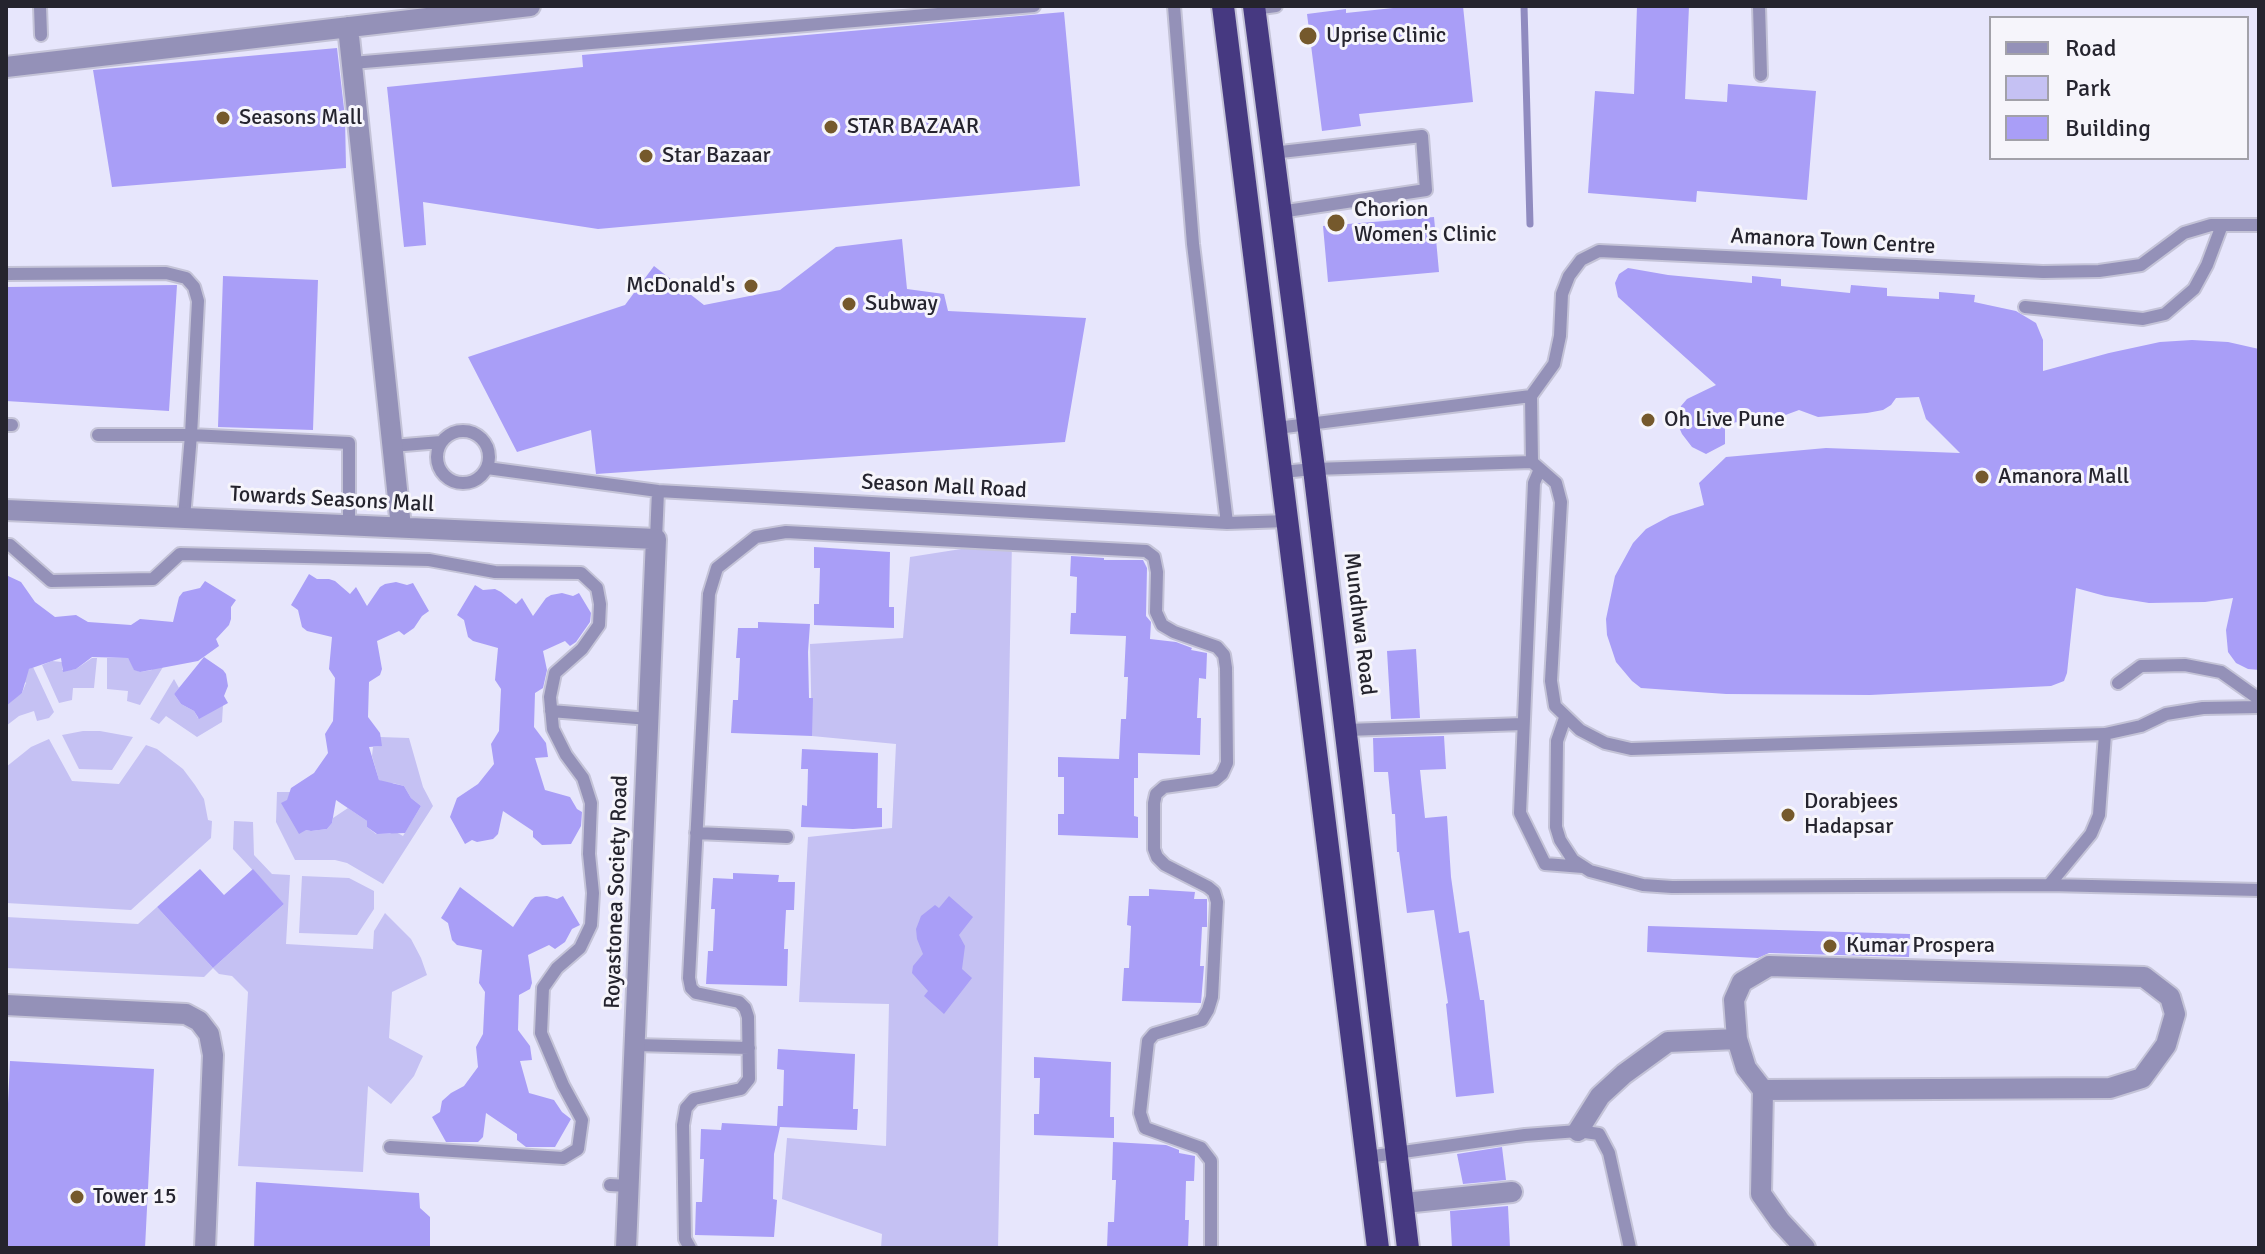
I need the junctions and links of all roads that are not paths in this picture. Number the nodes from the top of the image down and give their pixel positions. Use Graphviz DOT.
graph roads {
  1 [pos="40,6"];
  2 [pos="530,6"];
  3 [pos="1034,6"];
  4 [pos="1174,6"];
  5 [pos="1223,6"];
  6 [pos="1759,6"];
  7 [pos="1261,7"];
  8 [pos="457,10"];
  9 [pos="348,27"];
  10 [pos="41,35"];
  11 [pos="352,63"];
  12 [pos="6,67"];
  13 [pos="1761,75"];
  14 [pos="1272,153"];
  15 [pos="1280,212"];
  16 [pos="2222,225"];
  17 [pos="2259,225"];
  18 [pos="6,274"];
  19 [pos="2025,307"];
  20 [pos="1531,396"];
  21 [pos="1308,425"];
  22 [pos="1277,428"];
  23 [pos="98,435"];
  24 [pos="191,435"];
  25 [pos="441,442"];
  26 [pos="392,446"];
  27 [pos="1536,466"];
  28 [pos="487,468"];
  29 [pos="1314,469"];
  30 [pos="1282,472"];
  31 [pos="658,491"];
  32 [pos="6,510"];
  33 [pos="184,518"];
  34 [pos="1288,521"];
  35 [pos="1227,523"];
  36 [pos="349,525"];
  37 [pos="401,527"];
  38 [pos="656,539"];
  39 [pos="6,545"];
  40 [pos="2118,683"];
  41 [pos="2259,699"];
  42 [pos="2259,707"];
  43 [pos="551,711"];
  44 [pos="1565,718"];
  45 [pos="649,719"];
  46 [pos="1523,724"];
  47 [pos="1346,730"];
  48 [pos="2105,734"];
  49 [pos="696,833"];
  50 [pos="787,837"];
  51 [pos="1586,868"];
  52 [pos="2049,885"];
  53 [pos="2259,890"];
  54 [pos="6,1005"];
  55 [pos="1737,1039"];
  56 [pos="635,1045"];
  57 [pos="749,1048"];
  58 [pos="1763,1090"];
  59 [pos="1578,1131"];
  60 [pos="390,1147"];
  61 [pos="1398,1153"];
  62 [pos="1367,1157"];
  63 [pos="1512,1192"];
  64 [pos="1404,1203"];
  65 [pos="205,1248"];
  66 [pos="626,1248"];
  67 [pos="690,1248"];
  68 [pos="1211,1248"];
  69 [pos="1378,1248"];
  70 [pos="1408,1248"];
  71 [pos="1630,1248"];
  72 [pos="1805,1248"];
  1 -- 10 [label="lane"];
  2 -- 8 [label="street"];
  3 -- 11 [label="lane"];
  4 -- 35 [label="lane"];
  5 -- 22 [label="highway"];
  6 -- 13 [label="lane"];
  7 -- 14 [label="highway, Mundhwa Road"];
  8 -- 9 [label="street"];
  9 -- 11 [label="street"];
  9 -- 12 [label="street"];
  11 -- 26 [label="street"];
  14 -- 15 [label="highway, Mundhwa Road"];
  14 -- 15 [label="lane"];
  15 -- 21 [label="highway, Mundhwa Road"];
  16 -- 17 [label="lane, Amanora Town Centre"];
  16 -- 19 [label="lane"];
  16 -- 20 [label="lane, Amanora Town Centre"];
  18 -- 24 [label="lane"];
  20 -- 21 [label="lane"];
  20 -- 27 [label="lane"];
  21 -- 22 [label="lane"];
  21 -- 29 [label="highway, Mundhwa Road"];
  22 -- 30 [label="highway"];
  23 -- 24 [label="lane"];
  24 -- 33 [label="lane"];
  24 -- 36 [label="lane"];
  25 -- 26 [label="lane"];
  25 -- 28 [label="lane"];
  25 -- 28 [label="lane"];
  26 -- 37 [label="street"];
  27 -- 29 [label="lane"];
  27 -- 44 [label="lane"];
  27 -- 46 [label="lane"];
  28 -- 31 [label="lane, Season Mall Road"];
  29 -- 30 [label="lane"];
  29 -- 47 [label="highway, Mundhwa Road"];
  30 -- 34 [label="highway"];
  31 -- 35 [label="lane, Season Mall Road"];
  31 -- 38 [label="lane"];
  32 -- 33 [label="street, Towards Seasons Mall"];
  33 -- 36 [label="street, Towards Seasons Mall"];
  34 -- 35 [label="lane, Season Mall Road"];
  34 -- 62 [label="highway"];
  36 -- 37 [label="street, Towards Seasons Mall"];
  37 -- 38 [label="street, Towards Seasons Mall"];
  38 -- 45 [label="street, Royastonea Society Road"];
  39 -- 43 [label="lane"];
  40 -- 41 [label="lane"];
  42 -- 48 [label="lane"];
  43 -- 45 [label="lane"];
  43 -- 60 [label="lane"];
  44 -- 48 [label="lane"];
  44 -- 51 [label="lane"];
  45 -- 56 [label="street, Royastonea Society Road"];
  46 -- 47 [label="lane"];
  46 -- 51 [label="lane"];
  47 -- 61 [label="highway, Mundhwa Road"];
  48 -- 52 [label="lane"];
  49 -- 50 [label="lane"];
  49 -- 57 [label="lane"];
  49 -- 68 [label="lane"];
  51 -- 52 [label="lane"];
  52 -- 53 [label="lane"];
  54 -- 65 [label="street"];
  55 -- 58 [label="street"];
  55 -- 58 [label="street"];
  55 -- 59 [label="street"];
  56 -- 57 [label="lane"];
  56 -- 66 [label="street, Royastonea Society Road"];
  57 -- 67 [label="lane"];
  58 -- 72 [label="street"];
  59 -- 61 [label="lane"];
  59 -- 71 [label="lane"];
  61 -- 62 [label="lane"];
  61 -- 64 [label="highway, Mundhwa Road"];
  62 -- 69 [label="highway"];
  63 -- 64 [label="street"];
  64 -- 70 [label="highway, Mundhwa Road"];
}
